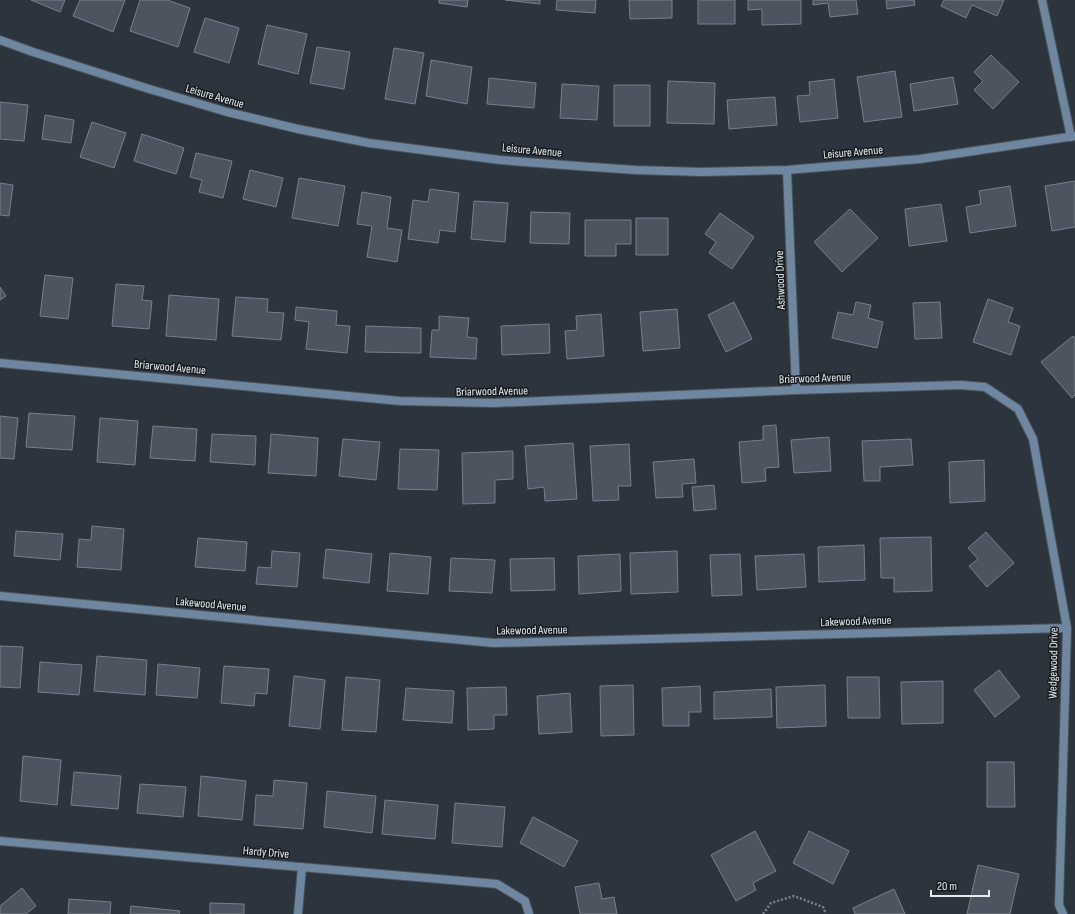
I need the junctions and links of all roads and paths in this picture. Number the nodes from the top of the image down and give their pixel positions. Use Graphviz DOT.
graph roads {
  1 [pos="1042,0"];
  2 [pos="0,40"];
  3 [pos="1073,136"];
  4 [pos="787,170"];
  5 [pos="0,363"];
  6 [pos="985,387"];
  7 [pos="796,390"];
  8 [pos="0,596"];
  9 [pos="1067,628"];
  10 [pos="0,841"];
  11 [pos="302,867"];
  12 [pos="298,914"];
  13 [pos="529,914"];
  14 [pos="763,914"];
  15 [pos="826,914"];
  16 [pos="1063,914"];
  1 -- 3 [label="street"];
  2 -- 4 [label="street, Leisure Avenue"];
  3 -- 4 [label="street, Leisure Avenue"];
  4 -- 7 [label="street, Ashwood Drive"];
  5 -- 7 [label="street, Briarwood Avenue"];
  6 -- 7 [label="street, Briarwood Avenue"];
  6 -- 9 [label="street, Wedgewood Drive"];
  8 -- 9 [label="street, Lakewood Avenue"];
  9 -- 16 [label="street, Wedgewood Drive"];
  10 -- 11 [label="street, Hardy Drive"];
  11 -- 12 [label="street"];
  11 -- 13 [label="street, Hardy Drive"];
  14 -- 15 [label="path"];
}
